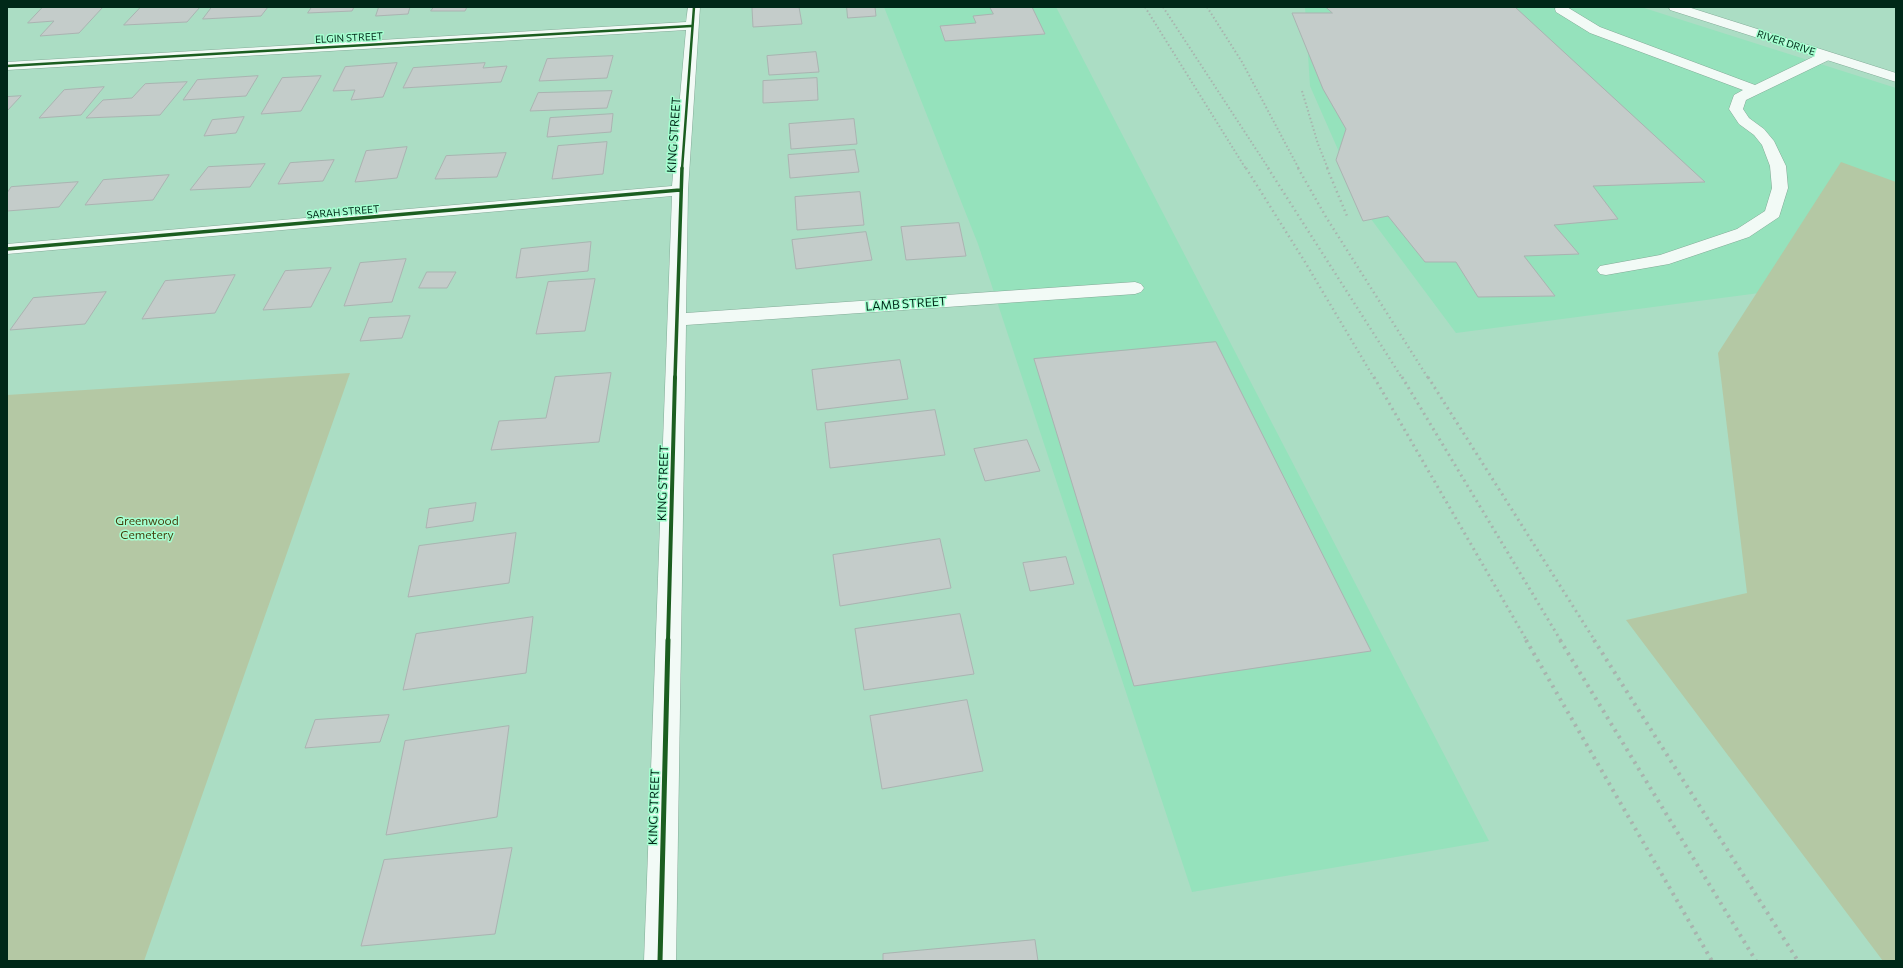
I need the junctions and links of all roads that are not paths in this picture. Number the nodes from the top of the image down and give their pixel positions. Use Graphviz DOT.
graph roads {
  1 [pos="694,7"];
  2 [pos="1675,7"];
  3 [pos="1561,9"];
  4 [pos="692,26"];
  5 [pos="1826,56"];
  6 [pos="7,66"];
  7 [pos="1896,78"];
  8 [pos="1755,90"];
  9 [pos="680,190"];
  10 [pos="7,250"];
  11 [pos="1606,270"];
  12 [pos="1135,288"];
  13 [pos="677,320"];
  14 [pos="660,961"];
  1 -- 4 [label="street, KING STREET"];
  2 -- 5 [label="street, RIVER DRIVE"];
  3 -- 8 [label="street"];
  4 -- 6 [label="street, ELGIN STREET"];
  4 -- 9 [label="street, KING STREET"];
  5 -- 7 [label="street, RIVER DRIVE"];
  5 -- 8 [label="street"];
  8 -- 11 [label="street"];
  9 -- 10 [label="street, SARAH STREET"];
  9 -- 13 [label="street, KING STREET"];
  12 -- 13 [label="street, LAMB STREET"];
  13 -- 14 [label="street, KING STREET"];
}
